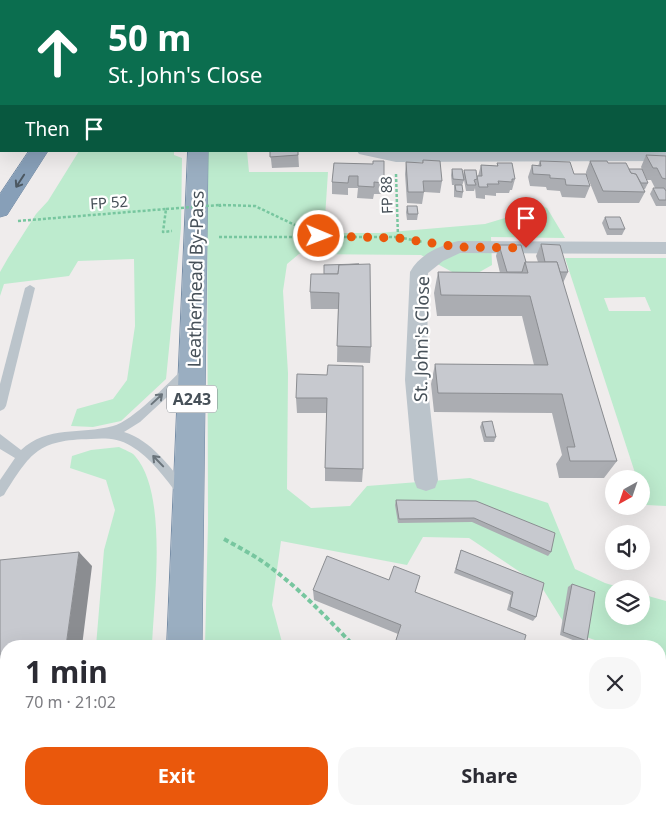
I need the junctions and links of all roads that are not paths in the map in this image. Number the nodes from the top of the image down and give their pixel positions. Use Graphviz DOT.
graph roads {
  1 [pos="38,152"];
  2 [pos="198,152"];
  3 [pos="370,152"];
  4 [pos="666,156"];
  5 [pos="4,216"];
  6 [pos="666,248"];
  7 [pos="30,288"];
  8 [pos="193,367"];
  9 [pos="0,406"];
  10 [pos="86,434"];
  11 [pos="0,439"];
  12 [pos="21,456"];
  13 [pos="426,480"];
  14 [pos="0,491"];
  15 [pos="189,499"];
  16 [pos="184,640"];
  1 -- 5 [label="highway, one-way"];
  2 -- 8 [label="highway, Leatherhead By-Pass / A243"];
  3 -- 4 [label="street"];
  6 -- 13 [label="street, St. John's Close"];
  7 -- 9 [label="lane"];
  10 -- 8 [label="lane, one-way"];
  8 -- 15 [label="highway, Leatherhead By-Pass / A243"];
  10 -- 12 [label="lane"];
  15 -- 10 [label="lane, one-way"];
  11 -- 12 [label="lane"];
  12 -- 14 [label="lane"];
  15 -- 16 [label="highway, Leatherhead By-Pass / A243"];
}
